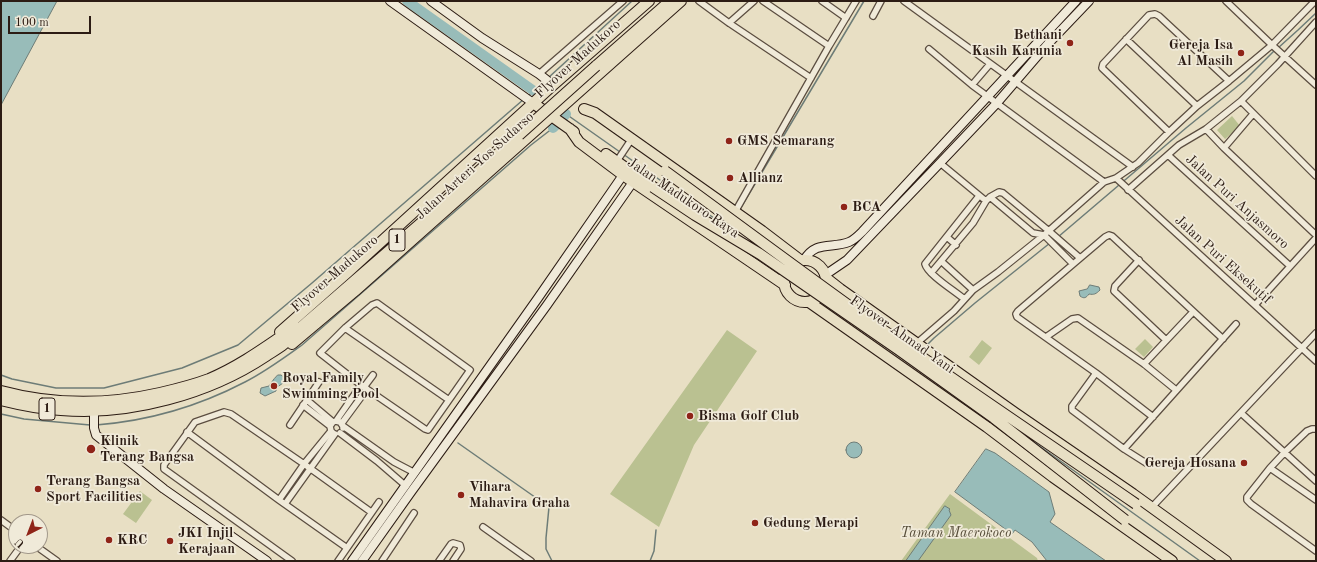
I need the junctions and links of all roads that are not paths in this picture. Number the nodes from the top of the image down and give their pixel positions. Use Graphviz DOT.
graph roads {
  1 [pos="390,1"];
  2 [pos="431,1"];
  3 [pos="623,1"];
  4 [pos="649,1"];
  5 [pos="665,1"];
  6 [pos="670,1"];
  7 [pos="681,1"];
  8 [pos="699,1"];
  9 [pos="754,1"];
  10 [pos="763,1"];
  11 [pos="822,1"];
  12 [pos="856,1"];
  13 [pos="881,1"];
  14 [pos="904,1"];
  15 [pos="1076,1"];
  16 [pos="1089,1"];
  17 [pos="1226,1"];
  18 [pos="1315,1"];
  19 [pos="873,16"];
  20 [pos="846,18"];
  21 [pos="1316,22"];
  22 [pos="730,23"];
  23 [pos="1126,39"];
  24 [pos="1039,40"];
  25 [pos="829,46"];
  26 [pos="1046,46"];
  27 [pos="1273,46"];
  28 [pos="929,48"];
  29 [pos="1284,55"];
  30 [pos="595,64"];
  31 [pos="990,64"];
  32 [pos="539,75"];
  33 [pos="1007,76"];
  34 [pos="811,78"];
  35 [pos="1229,81"];
  36 [pos="1015,82"];
  37 [pos="550,83"];
  38 [pos="1316,85"];
  39 [pos="972,86"];
  40 [pos="989,96"];
  41 [pos="571,99"];
  42 [pos="530,101"];
  43 [pos="1241,101"];
  44 [pos="997,103"];
  45 [pos="1197,106"];
  46 [pos="584,109"];
  47 [pos="1253,114"];
  48 [pos="552,116"];
  49 [pos="569,128"];
  50 [pos="1206,129"];
  51 [pos="1169,132"];
  52 [pos="518,133"];
  53 [pos="628,145"];
  54 [pos="1224,148"];
  55 [pos="1168,155"];
  56 [pos="618,159"];
  57 [pos="940,163"];
  58 [pos="1133,167"];
  59 [pos="665,171"];
  60 [pos="623,175"];
  61 [pos="1316,176"];
  62 [pos="1116,178"];
  63 [pos="633,182"];
  64 [pos="1104,182"];
  65 [pos="653,187"];
  66 [pos="1127,189"];
  67 [pos="979,196"];
  68 [pos="990,197"];
  69 [pos="986,201"];
  70 [pos="738,214"];
  71 [pos="1050,231"];
  72 [pos="1316,235"];
  73 [pos="1044,236"];
  74 [pos="947,237"];
  75 [pos="1316,238"];
  76 [pos="956,245"];
  77 [pos="1080,258"];
  78 [pos="1139,260"];
  79 [pos="800,261"];
  80 [pos="941,261"];
  81 [pos="1073,264"];
  82 [pos="1290,266"];
  83 [pos="932,272"];
  84 [pos="826,280"];
  85 [pos="785,285"];
  86 [pos="973,290"];
  87 [pos="964,299"];
  88 [pos="809,302"];
  89 [pos="1255,305"];
  90 [pos="1193,312"];
  91 [pos="1236,324"];
  92 [pos="345,328"];
  93 [pos="1316,332"];
  94 [pos="1046,338"];
  95 [pos="1223,339"];
  96 [pos="1166,340"];
  97 [pos="273,342"];
  98 [pos="284,345"];
  99 [pos="917,345"];
  100 [pos="1301,348"];
  101 [pos="1316,361"];
  102 [pos="902,362"];
  103 [pos="1144,364"];
  104 [pos="1096,373"];
  105 [pos="373,375"];
  106 [pos="319,382"];
  107 [pos="364,387"];
  108 [pos="1176,390"];
  109 [pos="1,391"];
  110 [pos="1,400"];
  111 [pos="307,400"];
  112 [pos="449,400"];
  113 [pos="303,406"];
  114 [pos="1001,407"];
  115 [pos="1241,413"];
  116 [pos="94,414"];
  117 [pos="1153,417"];
  118 [pos="989,424"];
  119 [pos="290,425"];
  120 [pos="336,427"];
  121 [pos="1316,429"];
  122 [pos="187,432"];
  123 [pos="1124,449"];
  124 [pos="1286,452"];
  125 [pos="382,454"];
  126 [pos="377,461"];
  127 [pos="396,463"];
  128 [pos="1146,463"];
  129 [pos="304,464"];
  130 [pos="310,468"];
  131 [pos="1270,468"];
  132 [pos="390,471"];
  133 [pos="415,473"];
  134 [pos="1316,481"];
  135 [pos="406,486"];
  136 [pos="279,500"];
  137 [pos="1316,500"];
  138 [pos="378,502"];
  139 [pos="285,504"];
  140 [pos="1152,507"];
  141 [pos="371,512"];
  142 [pos="414,513"];
  143 [pos="483,527"];
  144 [pos="347,548"];
  145 [pos="1316,551"];
  146 [pos="47,554"];
  147 [pos="57,561"];
  148 [pos="267,561"];
  149 [pos="292,561"];
  150 [pos="338,561"];
  151 [pos="352,561"];
  152 [pos="362,561"];
  153 [pos="382,561"];
  154 [pos="439,561"];
  155 [pos="453,561"];
  156 [pos="531,561"];
  157 [pos="1172,561"];
  158 [pos="1181,561"];
  159 [pos="1216,561"];
  160 [pos="1226,561"];
  1 -- 42 [label="street, Jalan Madukoro Raya"];
  2 -- 32 [label="street, Jalan Madukoro Raya"];
  3 -- 32 [label="street"];
  4 -- 37 [label="highway"];
  5 -- 30 [label="highway, Flyover Madukoro / 1"];
  6 -- 30 [label="highway, Flyover Madukoro / 1"];
  7 -- 41 [label="highway, Jalan Arteri Yos Sudarso"];
  8 -- 22 [label="street"];
  9 -- 22 [label="street"];
  10 -- 25 [label="street"];
  11 -- 20 [label="street"];
  12 -- 20 [label="street"];
  13 -- 19 [label="street"];
  14 -- 31 [label="street"];
  15 -- 24 [label="street"];
  16 -- 26 [label="street"];
  17 -- 27 [label="street"];
  18 -- 27 [label="street"];
  20 -- 25 [label="street"];
  21 -- 29 [label="street, Jalan Puri Anjasmoro"];
  22 -- 34 [label="street"];
  23 -- 35 [label="street"];
  23 -- 45 [label="street"];
  23 -- 51 [label="street"];
  24 -- 26 [label="street"];
  24 -- 33 [label="street"];
  25 -- 34 [label="street"];
  26 -- 36 [label="street"];
  27 -- 29 [label="street"];
  27 -- 35 [label="street"];
  28 -- 39 [label="street"];
  29 -- 38 [label="street"];
  29 -- 43 [label="street, Jalan Puri Anjasmoro"];
  30 -- 52 [label="highway, Flyover Madukoro / 1, bridge"];
  31 -- 33 [label="street"];
  31 -- 39 [label="street"];
  32 -- 37 [label="street, Jalan Madukoro Raya"];
  33 -- 36 [label="street"];
  33 -- 40 [label="street"];
  34 -- 70 [label="street"];
  35 -- 45 [label="street"];
  36 -- 44 [label="street"];
  36 -- 58 [label="street"];
  37 -- 41 [label="highway, Jalan Madukoro Raya"];
  37 -- 42 [label="highway"];
  39 -- 40 [label="street"];
  40 -- 44 [label="street"];
  40 -- 79 [label="street"];
  41 -- 46 [label="highway, Jalan Madukoro Raya"];
  41 -- 48 [label="highway, Jalan Arteri Yos Sudarso"];
  42 -- 48 [label="highway, Jalan Madukoro Raya"];
  42 -- 97 [label="highway"];
  43 -- 47 [label="street"];
  43 -- 50 [label="street, Jalan Puri Anjasmoro"];
  44 -- 57 [label="street"];
  44 -- 64 [label="street"];
  45 -- 51 [label="street"];
  46 -- 53 [label="highway, Jalan Madukoro Raya"];
  46 -- 70 [label="highway, Jalan Madukoro Raya"];
  47 -- 54 [label="street"];
  47 -- 61 [label="street"];
  48 -- 49 [label="highway, Jalan Madukoro Raya"];
  48 -- 98 [label="highway, Jalan Arteri Yos Sudarso"];
  49 -- 56 [label="highway, Jalan Madukoro Raya"];
  49 -- 60 [label="highway, Jalan Madukoro Raya"];
  50 -- 54 [label="street, Jalan Puri Anjasmoro"];
  50 -- 55 [label="street, Jalan Puri Anjasmoro"];
  51 -- 58 [label="street"];
  52 -- 97 [label="highway, Flyover Madukoro / 1"];
  52 -- 98 [label="highway, Flyover Madukoro / 1"];
  53 -- 56 [label="street"];
  53 -- 59 [label="highway, Jalan Madukoro Raya"];
  54 -- 72 [label="street, Jalan Puri Anjasmoro"];
  55 -- 66 [label="street, Jalan Puri Anjasmoro"];
  55 -- 82 [label="street, Jalan Puri Anjasmoro"];
  56 -- 65 [label="highway, Jalan Madukoro Raya"];
  57 -- 67 [label="street"];
  57 -- 84 [label="street"];
  58 -- 62 [label="street"];
  59 -- 159 [label="highway, Flyover Ahmad Yani, bridge"];
  60 -- 63 [label="highway, Jalan Madukoro Raya"];
  60 -- 133 [label="street"];
  62 -- 64 [label="street"];
  62 -- 66 [label="street, Jalan Puri Eksekutif"];
  63 -- 85 [label="highway, Jalan Madukoro Raya"];
  63 -- 152 [label="street"];
  64 -- 71 [label="street"];
  65 -- 158 [label="highway, Flyover Ahmad Yani, bridge"];
  66 -- 89 [label="street, Jalan Puri Eksekutif"];
  67 -- 69 [label="street"];
  67 -- 74 [label="street"];
  68 -- 69 [label="street"];
  68 -- 71 [label="street"];
  68 -- 73 [label="street"];
  69 -- 76 [label="street"];
  70 -- 79 [label="highway, Jalan Madukoro Raya"];
  71 -- 73 [label="street"];
  71 -- 77 [label="street"];
  73 -- 81 [label="street"];
  73 -- 86 [label="street"];
  74 -- 76 [label="street"];
  74 -- 83 [label="street"];
  75 -- 82 [label="street, Jalan Puri Anjasmoro"];
  76 -- 80 [label="street"];
  77 -- 78 [label="street"];
  77 -- 81 [label="street"];
  78 -- 90 [label="street"];
  78 -- 96 [label="street"];
  79 -- 84 [label="highway"];
  79 -- 85 [label="highway, bridge"];
  80 -- 83 [label="street"];
  80 -- 86 [label="street"];
  81 -- 94 [label="street"];
  82 -- 89 [label="street, Jalan Puri Anjasmoro"];
  83 -- 87 [label="street"];
  84 -- 88 [label="highway, bridge"];
  84 -- 99 [label="highway"];
  85 -- 88 [label="highway"];
  86 -- 87 [label="street"];
  87 -- 99 [label="street"];
  88 -- 102 [label="highway"];
  89 -- 100 [label="street, Jalan Puri Eksekutif"];
  90 -- 95 [label="street"];
  90 -- 96 [label="street"];
  91 -- 95 [label="street"];
  92 -- 107 [label="street"];
  92 -- 112 [label="street"];
  92 -- 112 [label="street"];
  93 -- 100 [label="street"];
  94 -- 103 [label="street"];
  94 -- 104 [label="street"];
  95 -- 108 [label="street"];
  96 -- 103 [label="street"];
  97 -- 109 [label="highway, 1"];
  98 -- 116 [label="highway, 1"];
  99 -- 102 [label="highway, bridge"];
  99 -- 114 [label="highway"];
  100 -- 101 [label="street, Jalan Puri Eksekutif"];
  100 -- 115 [label="street"];
  102 -- 118 [label="highway"];
  103 -- 108 [label="street"];
  104 -- 117 [label="street"];
  104 -- 123 [label="street"];
  105 -- 107 [label="street"];
  106 -- 111 [label="street"];
  107 -- 112 [label="street"];
  107 -- 120 [label="street"];
  108 -- 117 [label="street"];
  110 -- 116 [label="highway, 1"];
  111 -- 113 [label="street"];
  111 -- 120 [label="street"];
  113 -- 119 [label="street"];
  113 -- 120 [label="street"];
  114 -- 118 [label="highway, bridge"];
  114 -- 140 [label="highway"];
  115 -- 124 [label="street"];
  115 -- 140 [label="street"];
  116 -- 148 [label="street"];
  117 -- 123 [label="street"];
  118 -- 157 [label="highway"];
  120 -- 125 [label="street"];
  120 -- 126 [label="street"];
  120 -- 129 [label="street"];
  120 -- 130 [label="street"];
  121 -- 124 [label="street"];
  122 -- 129 [label="street"];
  122 -- 136 [label="street"];
  122 -- 149 [label="street"];
  123 -- 128 [label="street"];
  124 -- 131 [label="street"];
  124 -- 134 [label="street"];
  125 -- 126 [label="street"];
  125 -- 127 [label="street"];
  126 -- 132 [label="street"];
  127 -- 132 [label="street"];
  127 -- 133 [label="street"];
  129 -- 130 [label="street"];
  129 -- 136 [label="street"];
  130 -- 139 [label="street"];
  130 -- 141 [label="street"];
  131 -- 137 [label="street"];
  131 -- 145 [label="street"];
  132 -- 135 [label="street"];
  133 -- 135 [label="street"];
  135 -- 151 [label="street"];
  136 -- 139 [label="street"];
  138 -- 141 [label="street"];
  139 -- 144 [label="street"];
  140 -- 160 [label="highway"];
  141 -- 144 [label="street"];
  142 -- 153 [label="street"];
  143 -- 156 [label="street"];
  144 -- 150 [label="street"];
  146 -- 147 [label="street"];
  154 -- 155 [label="street"];
}
